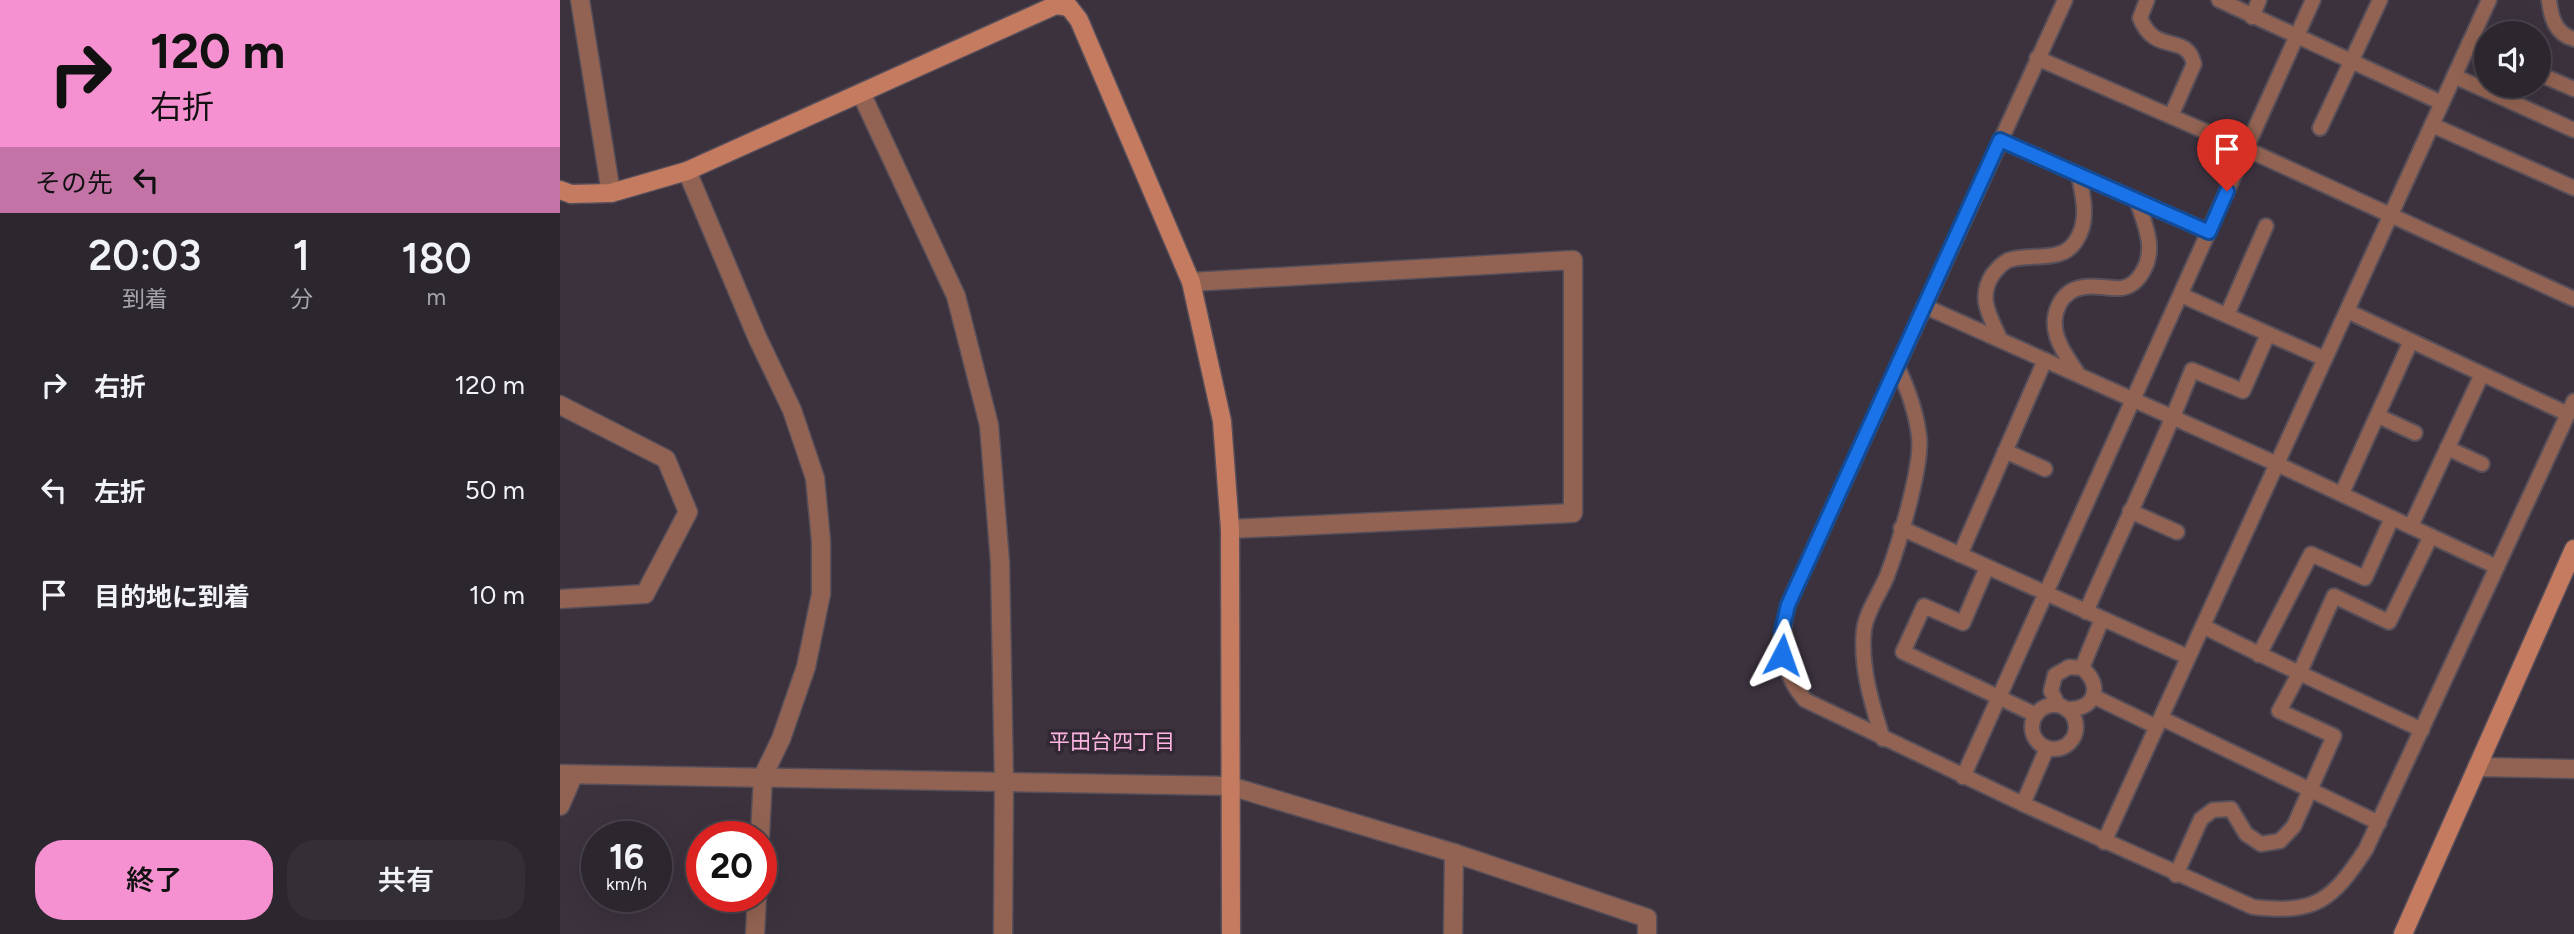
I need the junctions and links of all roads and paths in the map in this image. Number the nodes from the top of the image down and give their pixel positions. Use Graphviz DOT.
graph roads {
  1 [pos="580,0"];
  2 [pos="2065,0"];
  3 [pos="2147,0"];
  4 [pos="2219,0"];
  5 [pos="2259,0"];
  6 [pos="2313,0"];
  7 [pos="2380,0"];
  8 [pos="2489,0"];
  9 [pos="2549,0"];
  10 [pos="2252,17"];
  11 [pos="2296,37"];
  12 [pos="2574,40"];
  13 [pos="2469,43"];
  14 [pos="2474,45"];
  15 [pos="2037,58"];
  16 [pos="2351,62"];
  17 [pos="2454,76"];
  18 [pos="2551,79"];
  19 [pos="2574,89"];
  20 [pos="861,93"];
  21 [pos="2442,103"];
  22 [pos="2171,116"];
  23 [pos="2432,125"];
  24 [pos="2320,128"];
  25 [pos="2574,130"];
  26 [pos="2000,140"];
  27 [pos="2246,149"];
  28 [pos="687,171"];
  29 [pos="2079,175"];
  30 [pos="2574,188"];
  31 [pos="560,190"];
  32 [pos="611,193"];
  33 [pos="2137,201"];
  34 [pos="2390,215"];
  35 [pos="2266,226"];
  36 [pos="2209,232"];
  37 [pos="1191,282"];
  38 [pos="2181,295"];
  39 [pos="2574,299"];
  40 [pos="1924,306"];
  41 [pos="2347,311"];
  42 [pos="2227,315"];
  43 [pos="2268,334"];
  44 [pos="2000,339"];
  45 [pos="2411,341"];
  46 [pos="2325,359"];
  47 [pos="2045,360"];
  48 [pos="1897,366"];
  49 [pos="2078,374"];
  50 [pos="2482,374"];
  51 [pos="2134,400"];
  52 [pos="560,405"];
  53 [pos="2571,407"];
  54 [pos="2378,416"];
  55 [pos="2173,418"];
  56 [pos="2415,433"];
  57 [pos="2447,449"];
  58 [pos="2005,451"];
  59 [pos="2277,464"];
  60 [pos="2482,464"];
  61 [pos="2045,469"];
  62 [pos="2342,493"];
  63 [pos="2130,511"];
  64 [pos="2392,518"];
  65 [pos="2411,526"];
  66 [pos="1901,528"];
  67 [pos="1230,529"];
  68 [pos="2177,532"];
  69 [pos="2431,536"];
  70 [pos="2574,549"];
  71 [pos="1960,555"];
  72 [pos="2570,566"];
  73 [pos="1987,567"];
  74 [pos="2497,567"];
  75 [pos="2045,594"];
  76 [pos="560,599"];
  77 [pos="2086,612"];
  78 [pos="2102,619"];
  79 [pos="2203,626"];
  80 [pos="2259,656"];
  81 [pos="2189,657"];
  82 [pos="2082,668"];
  83 [pos="2300,672"];
  84 [pos="2093,696"];
  85 [pos="1999,697"];
  86 [pos="2062,707"];
  87 [pos="2036,715"];
  88 [pos="2159,722"];
  89 [pos="2422,730"];
  90 [pos="1883,739"];
  91 [pos="2047,748"];
  92 [pos="2477,767"];
  93 [pos="2574,769"];
  94 [pos="566,775"];
  95 [pos="763,776"];
  96 [pos="1963,776"];
  97 [pos="1004,782"];
  98 [pos="1230,786"];
  99 [pos="2310,790"];
  100 [pos="2023,804"];
  101 [pos="560,806"];
  102 [pos="761,821"];
  103 [pos="2379,823"];
  104 [pos="2104,842"];
  105 [pos="1454,853"];
  106 [pos="2176,875"];
  107 [pos="756,912"];
  108 [pos="755,934"];
  109 [pos="1003,934"];
  110 [pos="1231,934"];
  111 [pos="1453,934"];
  112 [pos="1647,934"];
  113 [pos="2403,934"];
  1 -- 32 [label="street"];
  2 -- 15 [label="lane"];
  3 -- 22 [label="lane"];
  4 -- 10 [label="lane"];
  5 -- 10 [label="lane"];
  6 -- 11 [label="lane"];
  7 -- 16 [label="lane"];
  8 -- 13 [label="lane"];
  9 -- 12 [label="lane"];
  10 -- 11 [label="lane"];
  11 -- 16 [label="lane"];
  11 -- 27 [label="lane"];
  13 -- 14 [label="lane"];
  13 -- 17 [label="lane"];
  15 -- 22 [label="lane"];
  15 -- 26 [label="lane"];
  16 -- 21 [label="lane"];
  16 -- 24 [label="lane"];
  17 -- 21 [label="lane"];
  17 -- 25 [label="lane"];
  18 -- 19 [label="lane"];
  20 -- 28 [label="street"];
  20 -- 37 [label="street"];
  20 -- 97 [label="street"];
  21 -- 23 [label="lane"];
  22 -- 27 [label="lane"];
  23 -- 30 [label="lane"];
  23 -- 34 [label="lane"];
  26 -- 29 [label="lane"];
  26 -- 40 [label="lane"];
  27 -- 34 [label="lane"];
  27 -- 36 [label="lane"];
  28 -- 32 [label="street"];
  28 -- 95 [label="street"];
  29 -- 33 [label="lane"];
  29 -- 44 [label="lane"];
  31 -- 32 [label="street"];
  33 -- 36 [label="lane"];
  33 -- 49 [label="lane"];
  34 -- 39 [label="lane"];
  34 -- 41 [label="lane"];
  35 -- 42 [label="lane"];
  36 -- 38 [label="lane"];
  37 -- 67 [label="street"];
  37 -- 67 [label="street"];
  38 -- 42 [label="lane"];
  38 -- 51 [label="lane"];
  40 -- 44 [label="lane"];
  40 -- 48 [label="lane"];
  41 -- 45 [label="lane"];
  41 -- 46 [label="lane"];
  42 -- 43 [label="lane"];
  43 -- 46 [label="lane"];
  43 -- 55 [label="lane"];
  44 -- 47 [label="lane"];
  45 -- 50 [label="lane"];
  45 -- 54 [label="lane"];
  46 -- 59 [label="lane"];
  47 -- 49 [label="lane"];
  47 -- 58 [label="lane"];
  48 -- 66 [label="lane"];
  48 -- 90 [label="lane"];
  49 -- 51 [label="lane"];
  50 -- 53 [label="lane"];
  50 -- 57 [label="lane"];
  51 -- 55 [label="lane"];
  51 -- 75 [label="lane"];
  52 -- 76 [label="street"];
  53 -- 74 [label="lane"];
  54 -- 56 [label="lane"];
  54 -- 62 [label="lane"];
  55 -- 59 [label="lane"];
  55 -- 63 [label="lane"];
  57 -- 60 [label="lane"];
  57 -- 65 [label="lane"];
  58 -- 61 [label="lane"];
  58 -- 71 [label="lane"];
  59 -- 62 [label="lane"];
  59 -- 79 [label="lane"];
  62 -- 64 [label="lane"];
  63 -- 68 [label="lane"];
  63 -- 77 [label="lane"];
  64 -- 65 [label="lane"];
  64 -- 80 [label="lane"];
  65 -- 69 [label="lane"];
  66 -- 71 [label="lane"];
  66 -- 90 [label="lane"];
  67 -- 98 [label="street"];
  69 -- 74 [label="lane"];
  69 -- 83 [label="lane"];
  70 -- 72 [label="street"];
  71 -- 73 [label="lane"];
  72 -- 92 [label="street"];
  73 -- 75 [label="lane"];
  73 -- 85 [label="lane"];
  74 -- 89 [label="lane"];
  75 -- 77 [label="lane"];
  75 -- 85 [label="lane"];
  77 -- 78 [label="lane"];
  78 -- 81 [label="lane"];
  78 -- 82 [label="lane"];
  79 -- 80 [label="lane"];
  79 -- 81 [label="lane"];
  80 -- 83 [label="lane"];
  81 -- 88 [label="lane"];
  82 -- 84 [label="lane"];
  82 -- 86 [label="lane"];
  83 -- 89 [label="lane"];
  83 -- 99 [label="lane"];
  84 -- 86 [label="lane"];
  84 -- 88 [label="lane"];
  85 -- 87 [label="lane"];
  85 -- 96 [label="lane"];
  86 -- 87 [label="lane"];
  86 -- 91 [label="lane"];
  87 -- 91 [label="lane"];
  88 -- 99 [label="lane"];
  88 -- 104 [label="lane"];
  89 -- 103 [label="lane"];
  90 -- 96 [label="lane"];
  91 -- 100 [label="lane"];
  92 -- 93 [label="street"];
  92 -- 113 [label="street"];
  94 -- 95 [label="street"];
  94 -- 101 [label="street"];
  95 -- 97 [label="street"];
  95 -- 102 [label="street"];
  96 -- 100 [label="lane"];
  97 -- 98 [label="street"];
  97 -- 109 [label="street"];
  98 -- 105 [label="street"];
  98 -- 110 [label="street"];
  99 -- 103 [label="lane"];
  99 -- 106 [label="lane"];
  100 -- 104 [label="lane"];
  103 -- 106 [label="lane"];
  104 -- 106 [label="lane"];
  105 -- 111 [label="street"];
  105 -- 112 [label="street"];
  107 -- 108 [label="street"];
}
